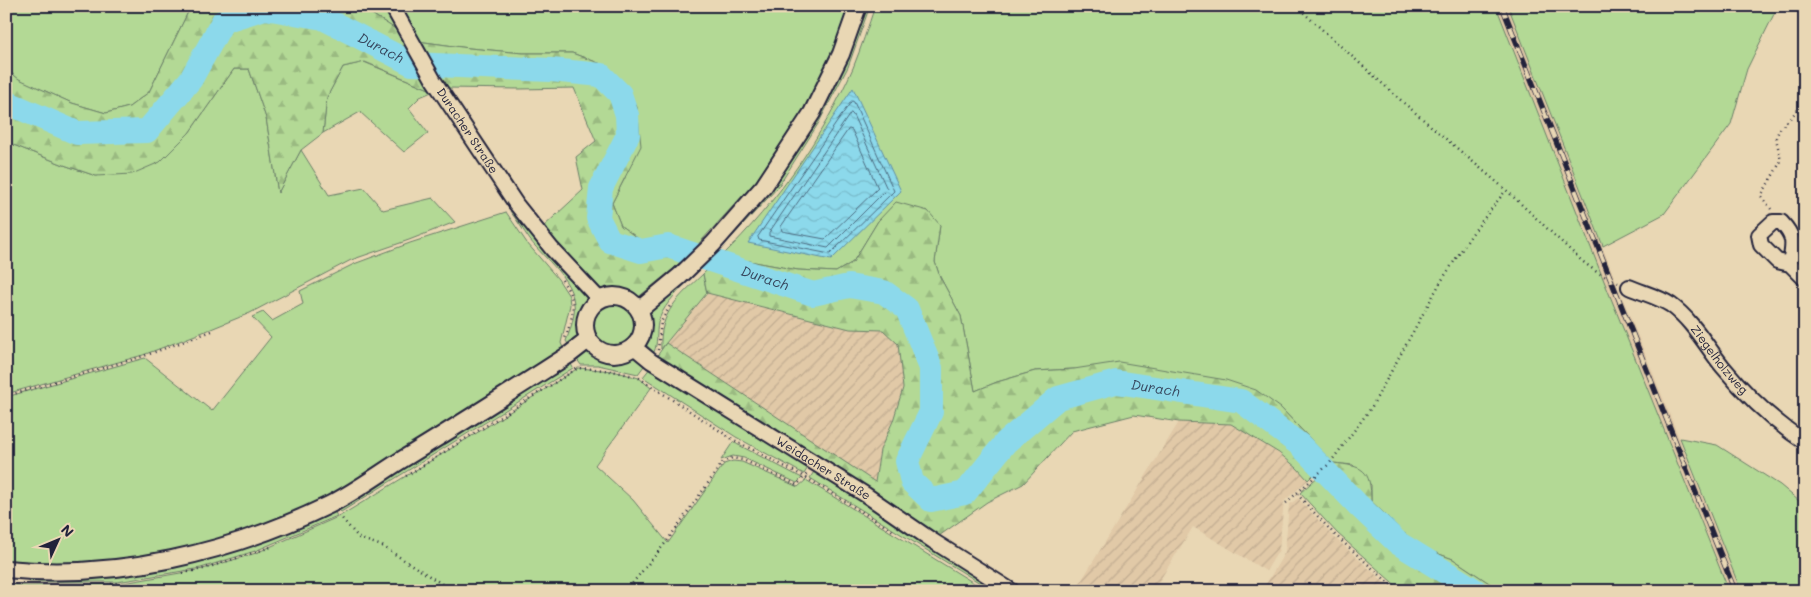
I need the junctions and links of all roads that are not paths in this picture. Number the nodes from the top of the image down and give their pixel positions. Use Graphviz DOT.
graph roads {
  1 [pos="392,6"];
  2 [pos="858,6"];
  3 [pos="1790,264"];
  4 [pos="1805,278"];
  5 [pos="1629,287"];
  6 [pos="599,299"];
  7 [pos="639,310"];
  8 [pos="588,340"];
  9 [pos="634,346"];
  10 [pos="1805,442"];
  11 [pos="6,569"];
  12 [pos="1012,591"];
  1 -- 6 [label="street, Duracher Straße"];
  2 -- 7 [label="street"];
  3 -- 3 [label="street"];
  3 -- 4 [label="street"];
  5 -- 10 [label="street, Ziegelholzweg"];
  6 -- 7 [label="street"];
  6 -- 8 [label="street"];
  7 -- 9 [label="street"];
  8 -- 9 [label="street"];
  8 -- 11 [label="street"];
  9 -- 12 [label="street, Weidacher Straße"];
}
